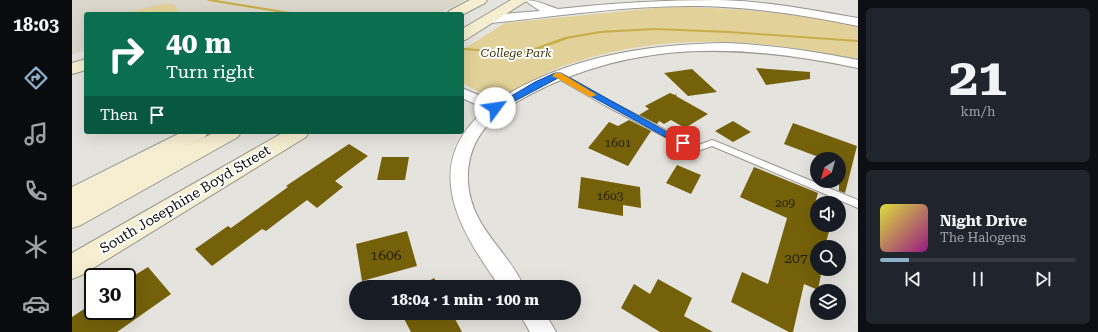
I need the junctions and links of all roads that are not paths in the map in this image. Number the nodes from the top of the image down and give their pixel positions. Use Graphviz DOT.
graph roads {
  1 [pos="480,0"];
  2 [pos="506,0"];
  3 [pos="521,0"];
  4 [pos="530,0"];
  5 [pos="673,1"];
  6 [pos="458,12"];
  7 [pos="561,12"];
  8 [pos="491,19"];
  9 [pos="858,22"];
  10 [pos="464,24"];
  11 [pos="464,35"];
  12 [pos="84,56"];
  13 [pos="72,59"];
  14 [pos="858,64"];
  15 [pos="84,65"];
  16 [pos="72,69"];
  17 [pos="558,75"];
  18 [pos="464,93"];
  19 [pos="495,108"];
  20 [pos="174,134"];
  21 [pos="194,134"];
  22 [pos="227,134"];
  23 [pos="296,134"];
  24 [pos="72,190"];
  25 [pos="72,198"];
  26 [pos="858,204"];
  27 [pos="72,218"];
  28 [pos="72,267"];
  29 [pos="508,280"];
  30 [pos="536,320"];
  31 [pos="544,332"];
  1 -- 6 [label="main road"];
  2 -- 10 [label="main road"];
  3 -- 8 [label="main road"];
  4 -- 7 [label="street"];
  5 -- 7 [label="street"];
  5 -- 9 [label="street"];
  7 -- 8 [label="street"];
  8 -- 11 [label="main road"];
  12 -- 13 [label="main road"];
  14 -- 17 [label="street"];
  15 -- 16 [label="main road"];
  17 -- 19 [label="street"];
  17 -- 26 [label="lane"];
  18 -- 19 [label="street"];
  19 -- 29 [label="street"];
  20 -- 24 [label="main road"];
  21 -- 25 [label="main road"];
  22 -- 27 [label="main road"];
  23 -- 28 [label="main road, South Josephine Boyd Street"];
  30 -- 31 [label="street"];
}
